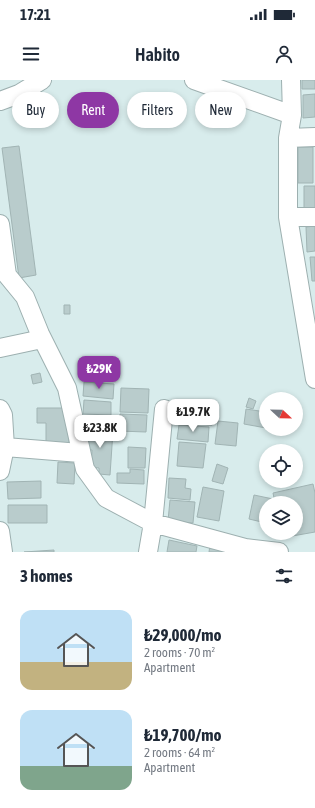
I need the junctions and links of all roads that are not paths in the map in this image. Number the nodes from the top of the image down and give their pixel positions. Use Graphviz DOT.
graph roads {
  1 [pos="42,80"];
  2 [pos="194,80"];
  3 [pos="291,80"];
  4 [pos="0,101"];
  5 [pos="292,115"];
  6 [pos="315,137"];
  7 [pos="288,138"];
  8 [pos="288,217"];
  9 [pos="315,217"];
  10 [pos="0,224"];
  11 [pos="307,288"];
  12 [pos="42,338"];
  13 [pos="0,348"];
  14 [pos="315,379"];
  15 [pos="0,409"];
  16 [pos="164,409"];
  17 [pos="2,446"];
  18 [pos="80,453"];
  19 [pos="0,471"];
  20 [pos="154,523"];
  21 [pos="0,531"];
  22 [pos="245,550"];
  23 [pos="3,552"];
  24 [pos="148,552"];
  25 [pos="279,552"];
  1 -- 4 [label="street"];
  2 -- 5 [label="street"];
  3 -- 5 [label="street"];
  5 -- 7 [label="street"];
  6 -- 7 [label="street"];
  7 -- 8 [label="street"];
  8 -- 9 [label="street"];
  8 -- 11 [label="street"];
  10 -- 12 [label="street"];
  11 -- 14 [label="street"];
  12 -- 13 [label="street"];
  12 -- 18 [label="street"];
  15 -- 17 [label="street"];
  16 -- 20 [label="street"];
  17 -- 18 [label="street"];
  17 -- 19 [label="street"];
  18 -- 20 [label="street"];
  20 -- 22 [label="street"];
  20 -- 24 [label="street"];
  21 -- 23 [label="street"];
  22 -- 25 [label="street"];
}
